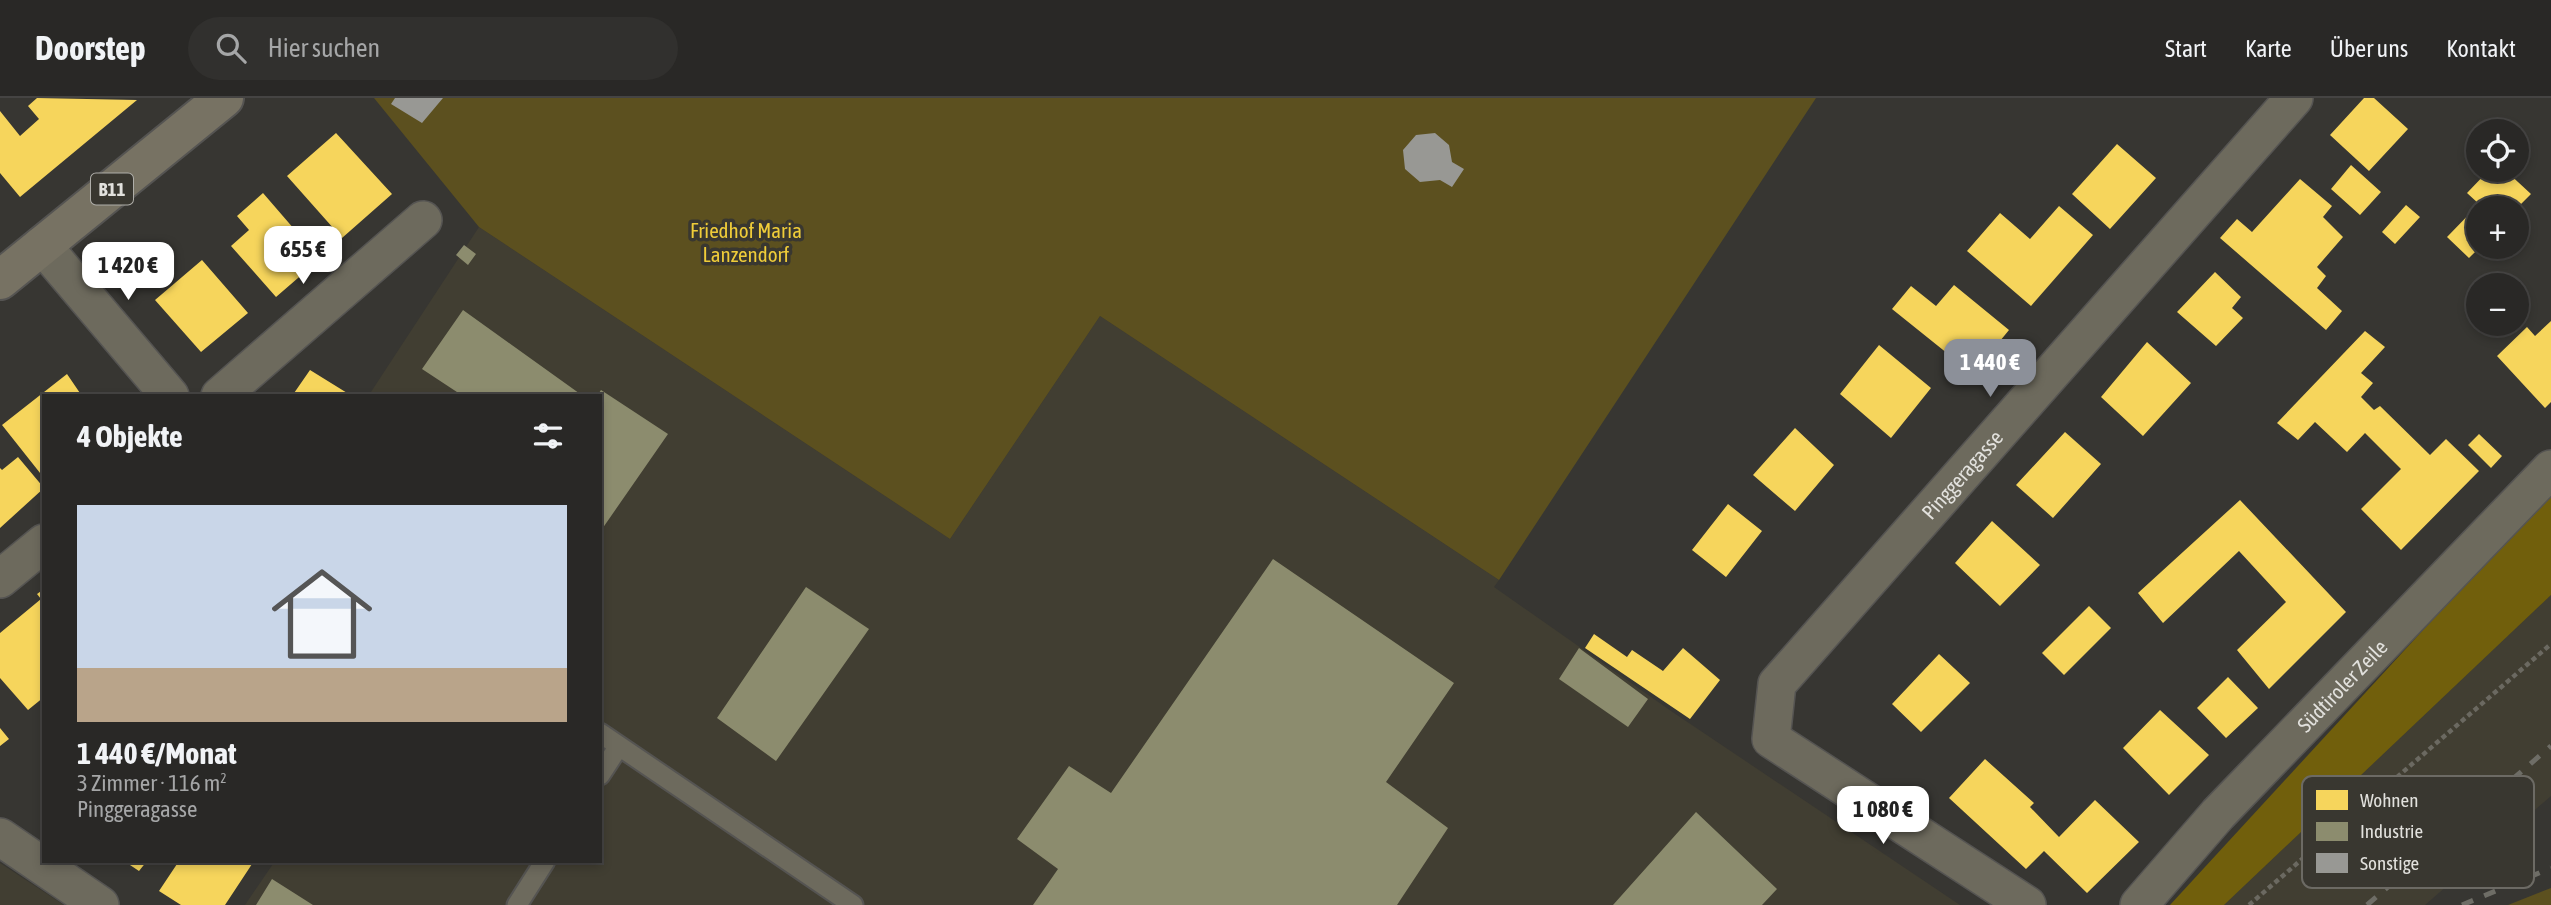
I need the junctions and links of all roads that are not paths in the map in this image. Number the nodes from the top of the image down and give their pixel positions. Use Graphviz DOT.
graph roads {
  1 [pos="224,98"];
  2 [pos="2294,98"];
  3 [pos="423,220"];
  4 [pos="42,245"];
  5 [pos="0,280"];
  6 [pos="168,394"];
  7 [pos="222,394"];
  8 [pos="2551,469"];
  9 [pos="42,545"];
  10 [pos="0,579"];
  11 [pos="602,734"];
  12 [pos="619,746"];
  13 [pos="602,772"];
  14 [pos="0,836"];
  15 [pos="544,863"];
  16 [pos="100,905"];
  17 [pos="517,905"];
  18 [pos="853,905"];
  19 [pos="2027,905"];
  20 [pos="2139,905"];
  1 -- 4 [label="main road, B11"];
  2 -- 19 [label="street, Pinggeragasse"];
  3 -- 7 [label="street"];
  4 -- 5 [label="main road, B11"];
  4 -- 6 [label="street"];
  8 -- 20 [label="street, Südtiroler Zeile"];
  9 -- 10 [label="street"];
  11 -- 12 [label="lane"];
  12 -- 13 [label="lane"];
  12 -- 18 [label="lane"];
  14 -- 16 [label="street"];
  15 -- 17 [label="lane"];
}
